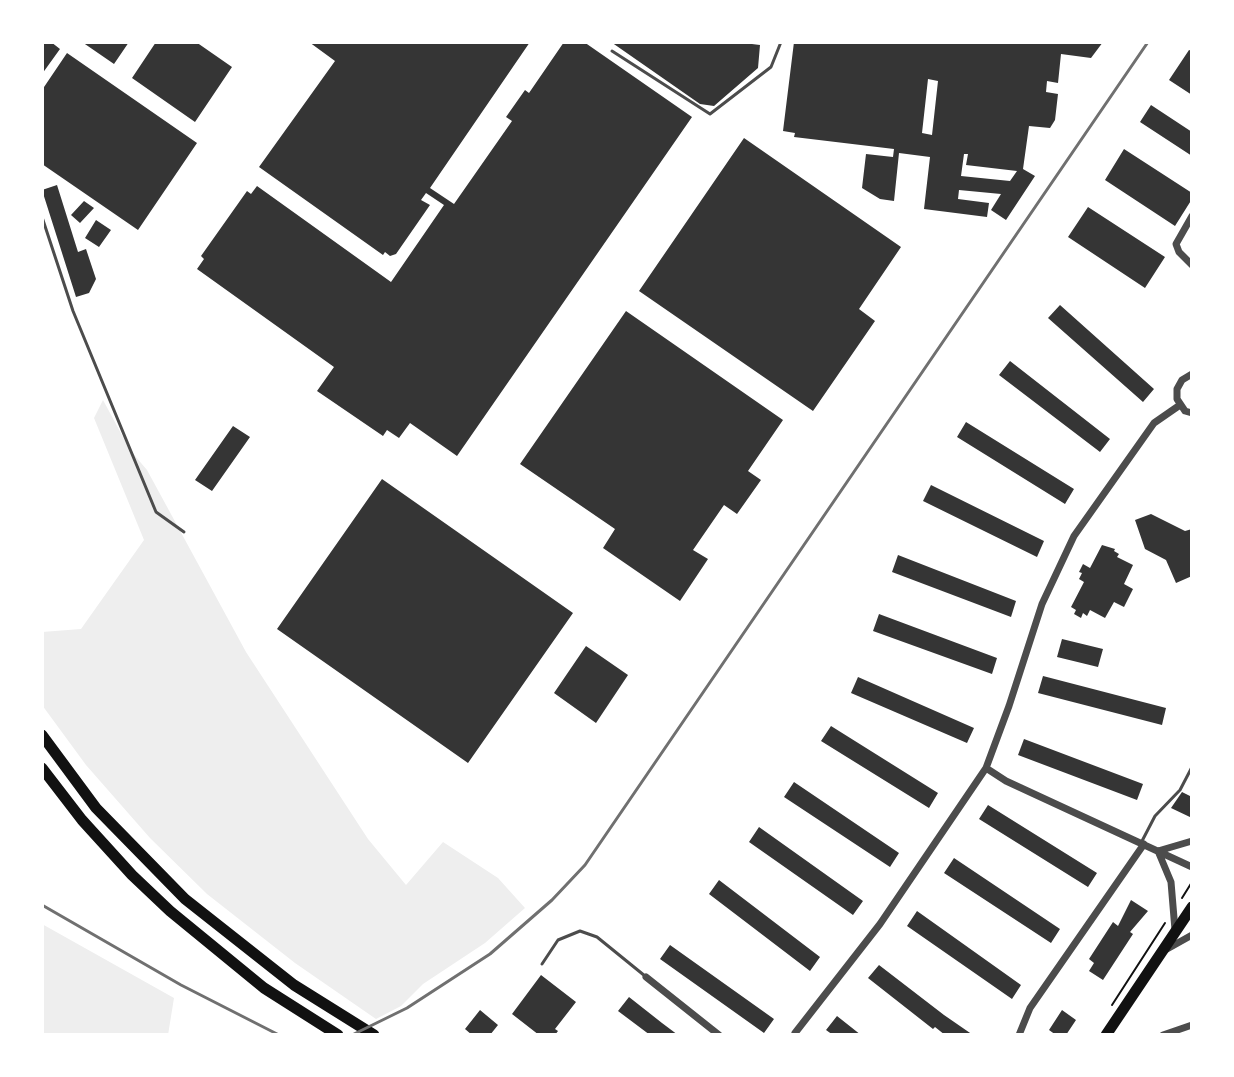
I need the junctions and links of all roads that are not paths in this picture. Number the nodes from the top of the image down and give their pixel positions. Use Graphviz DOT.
graph roads {
  1 [pos="781,42"];
  2 [pos="612,51"];
  3 [pos="1192,216"];
  4 [pos="42,217"];
  5 [pos="1192,265"];
  6 [pos="1192,374"];
  7 [pos="1180,405"];
  8 [pos="1192,413"];
  9 [pos="184,532"];
  10 [pos="42,735"];
  11 [pos="1192,767"];
  12 [pos="42,768"];
  13 [pos="986,768"];
  14 [pos="1192,841"];
  15 [pos="1143,844"];
  16 [pos="1179,845"];
  17 [pos="1192,850"];
  18 [pos="1158,851"];
  19 [pos="1192,867"];
  20 [pos="1192,907"];
  21 [pos="1176,931"];
  22 [pos="1192,935"];
  23 [pos="1161,953"];
  24 [pos="542,964"];
  25 [pos="646,977"];
  26 [pos="1192,1025"];
  27 [pos="796,1034"];
  28 [pos="338,1035"];
  29 [pos="374,1035"];
  30 [pos="719,1035"];
  31 [pos="1019,1035"];
  32 [pos="1106,1035"];
  33 [pos="1163,1035"];
  1 -- 2 [label="lane"];
  3 -- 5 [label="street"];
  4 -- 9 [label="lane"];
  6 -- 7 [label="street"];
  7 -- 8 [label="street"];
  7 -- 13 [label="street"];
  10 -- 29 [label="main road"];
  11 -- 15 [label="lane"];
  12 -- 28 [label="main road"];
  13 -- 15 [label="street"];
  13 -- 27 [label="street"];
  14 -- 16 [label="street"];
  15 -- 18 [label="street"];
  15 -- 31 [label="street"];
  16 -- 17 [label="street"];
  16 -- 18 [label="street"];
  18 -- 19 [label="street"];
  18 -- 21 [label="street"];
  20 -- 21 [label="main road"];
  21 -- 23 [label="main road"];
  22 -- 23 [label="street"];
  23 -- 32 [label="main road"];
  24 -- 25 [label="lane"];
  25 -- 30 [label="street"];
  26 -- 33 [label="street"];
}
